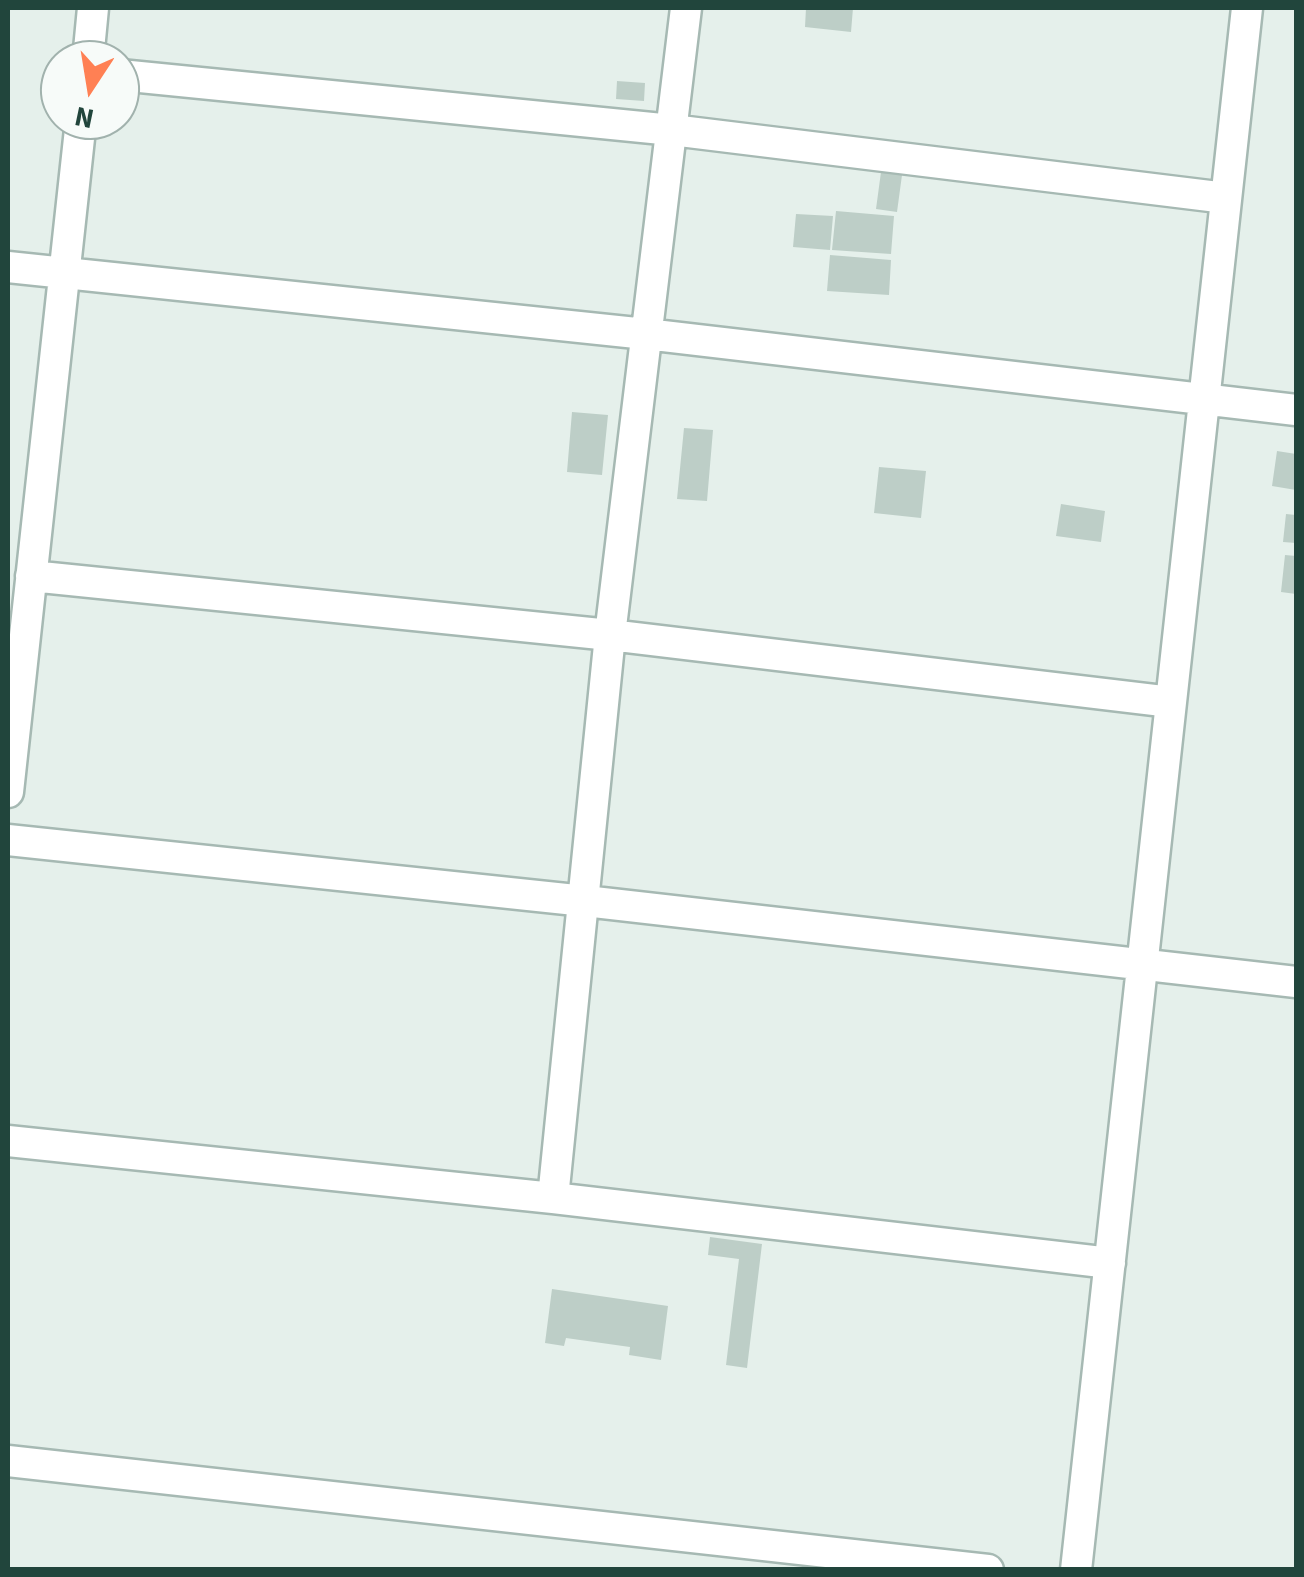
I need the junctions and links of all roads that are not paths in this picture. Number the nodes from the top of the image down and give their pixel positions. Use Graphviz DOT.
graph roads {
  1 [pos="93,8"];
  2 [pos="686,8"];
  3 [pos="1247,8"];
  4 [pos="90,40"];
  5 [pos="140,77"];
  6 [pos="672,130"];
  7 [pos="79,140"];
  8 [pos="1226,198"];
  9 [pos="8,267"];
  10 [pos="64,273"];
  11 [pos="646,334"];
  12 [pos="1204,399"];
  13 [pos="1296,410"];
  14 [pos="31,576"];
  15 [pos="17,618"];
  16 [pos="610,635"];
  17 [pos="1171,702"];
  18 [pos="8,792"];
  19 [pos="8,840"];
  20 [pos="584,900"];
  21 [pos="1142,966"];
  22 [pos="1296,982"];
  23 [pos="8,1141"];
  24 [pos="553,1198"];
  25 [pos="1110,1264"];
  26 [pos="8,1461"];
  27 [pos="988,1570"];
  28 [pos="1076,1570"];
  1 -- 4 [label="street"];
  2 -- 6 [label="street"];
  3 -- 8 [label="street"];
  5 -- 6 [label="street"];
  6 -- 8 [label="street"];
  6 -- 11 [label="street"];
  7 -- 10 [label="street"];
  8 -- 12 [label="street"];
  9 -- 10 [label="street"];
  10 -- 11 [label="street"];
  10 -- 14 [label="street"];
  11 -- 12 [label="street"];
  11 -- 16 [label="street"];
  12 -- 13 [label="street"];
  12 -- 17 [label="street"];
  14 -- 15 [label="street"];
  14 -- 16 [label="street"];
  15 -- 18 [label="street"];
  16 -- 17 [label="street"];
  16 -- 20 [label="street"];
  17 -- 21 [label="street"];
  19 -- 20 [label="street"];
  20 -- 21 [label="street"];
  20 -- 24 [label="street"];
  21 -- 22 [label="street"];
  21 -- 25 [label="street"];
  23 -- 24 [label="street"];
  24 -- 25 [label="street"];
  25 -- 28 [label="street"];
  26 -- 27 [label="street"];
}
